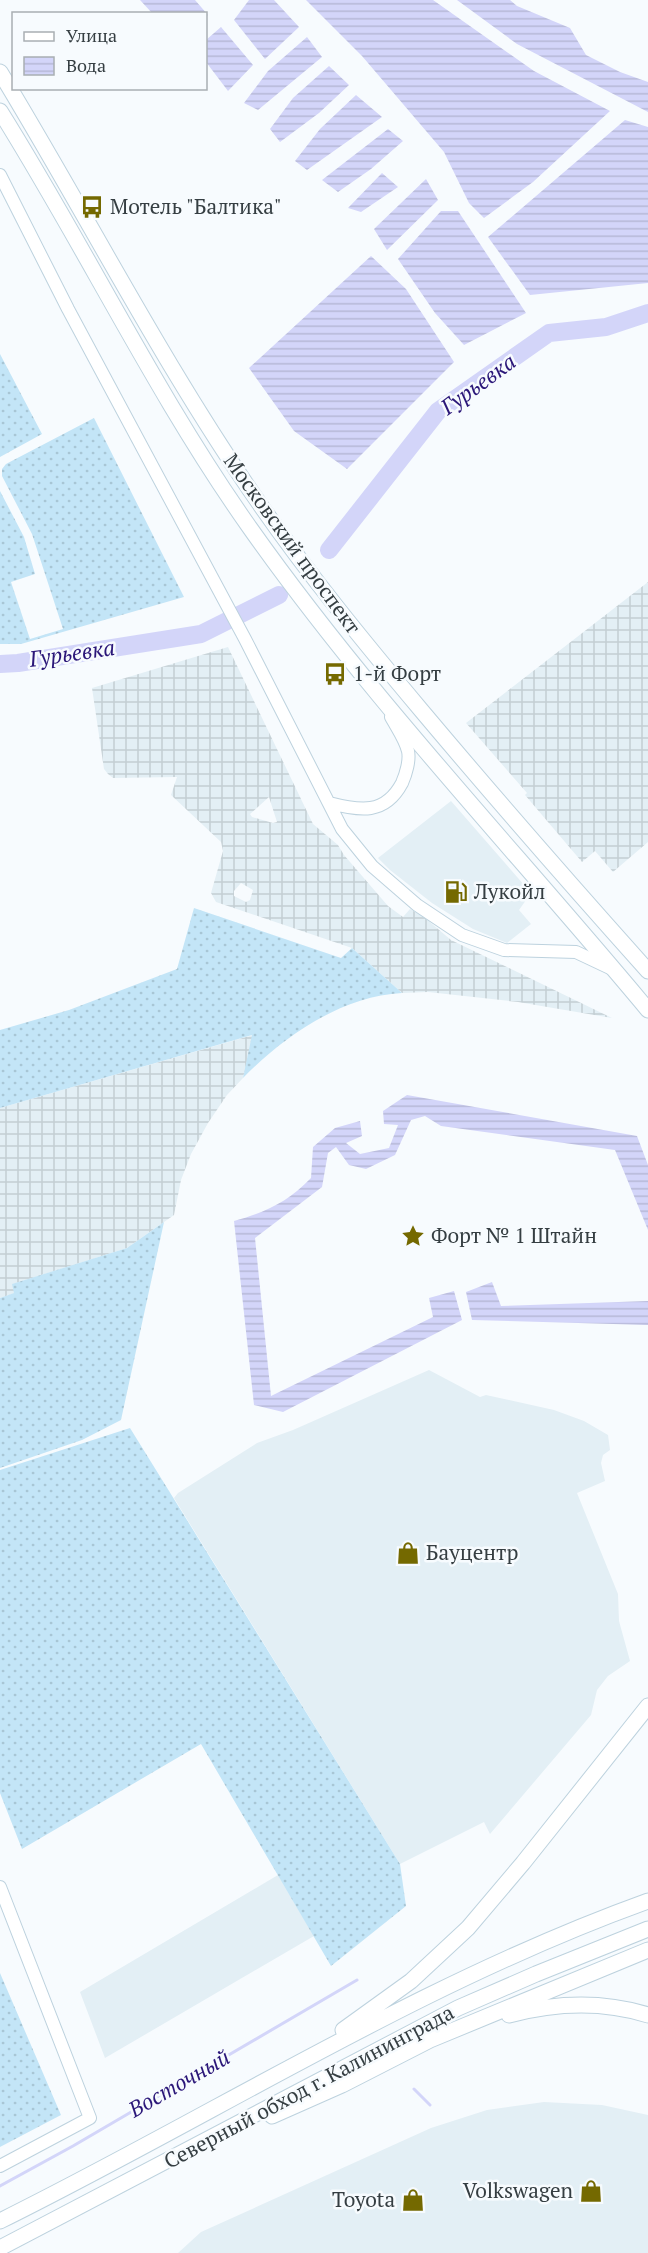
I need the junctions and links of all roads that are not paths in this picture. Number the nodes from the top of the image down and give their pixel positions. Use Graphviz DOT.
graph roads {
  1 [pos="0,72"];
  2 [pos="0,111"];
  3 [pos="0,175"];
  4 [pos="377,693"];
  5 [pos="329,802"];
  6 [pos="616,971"];
  7 [pos="648,971"];
  8 [pos="648,1010"];
  9 [pos="648,1706"];
  10 [pos="0,1887"];
  11 [pos="648,1901"];
  12 [pos="648,1929"];
  13 [pos="648,1950"];
  14 [pos="648,2015"];
  15 [pos="457,2029"];
  16 [pos="288,2070"];
  17 [pos="199,2144"];
  18 [pos="0,2166"];
  19 [pos="0,2222"];
  20 [pos="0,2248"];
  1 -- 7 [label="highway, Московский проспект"];
  2 -- 4 [label="highway, Московский проспект"];
  3 -- 5 [label="main road"];
  4 -- 5 [label="main road"];
  4 -- 6 [label="highway, Московский проспект"];
  5 -- 6 [label="main road"];
  6 -- 8 [label="highway, Московский проспект"];
  9 -- 16 [label="highway"];
  10 -- 18 [label="main road"];
  11 -- 16 [label="highway, Северный обход г. Калининграда"];
  12 -- 17 [label="highway, Северный обход г. Калининграда"];
  13 -- 15 [label="highway"];
  14 -- 15 [label="highway"];
  15 -- 17 [label="highway"];
  16 -- 19 [label="highway, Северный обход г. Калининграда"];
  17 -- 20 [label="highway, Северный обход г. Калининграда"];
}
